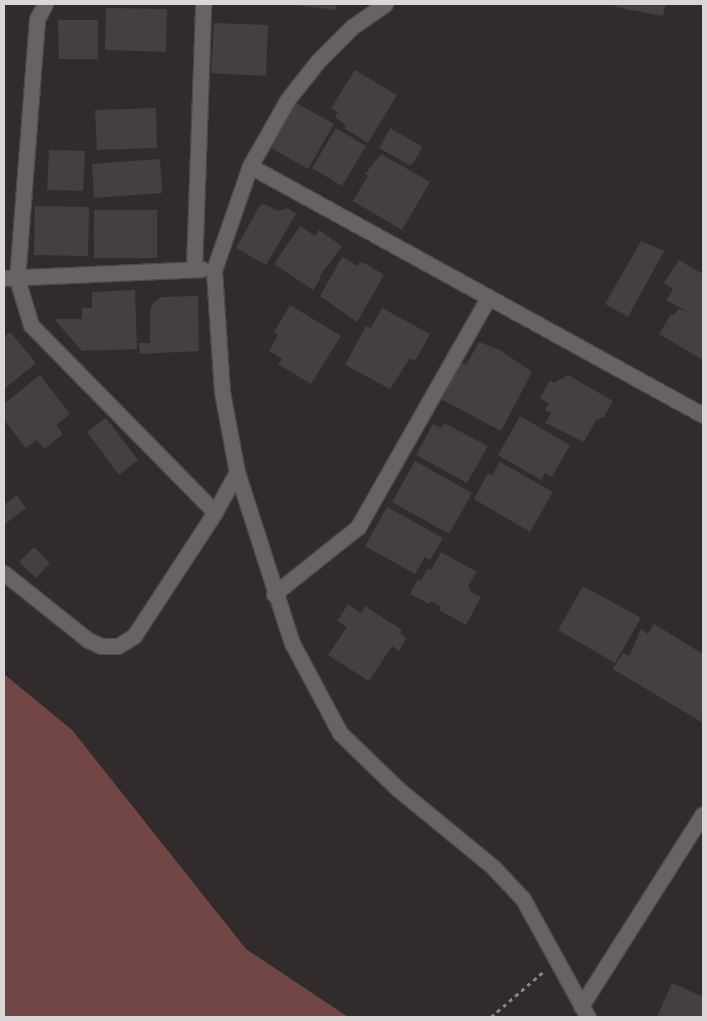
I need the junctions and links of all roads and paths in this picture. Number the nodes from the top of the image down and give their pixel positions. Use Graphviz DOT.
graph roads {
  1 [pos="45,4"];
  2 [pos="203,4"];
  3 [pos="385,4"];
  4 [pos="250,166"];
  5 [pos="194,268"];
  6 [pos="214,270"];
  7 [pos="10,278"];
  8 [pos="488,298"];
  9 [pos="703,415"];
  10 [pos="237,472"];
  11 [pos="215,512"];
  12 [pos="4,573"];
  13 [pos="274,594"];
  14 [pos="703,814"];
  15 [pos="557,960"];
  16 [pos="585,1012"];
  17 [pos="491,1017"];
  1 -- 7 [label="street"];
  2 -- 5 [label="street"];
  3 -- 4 [label="street"];
  4 -- 6 [label="street"];
  4 -- 8 [label="street"];
  5 -- 6 [label="street"];
  5 -- 7 [label="street"];
  6 -- 10 [label="street"];
  7 -- 11 [label="street"];
  8 -- 9 [label="street"];
  8 -- 13 [label="street"];
  10 -- 11 [label="street"];
  10 -- 13 [label="street"];
  11 -- 12 [label="street"];
  13 -- 15 [label="street"];
  14 -- 16 [label="street"];
  15 -- 16 [label="street"];
  15 -- 17 [label="path"];
}
